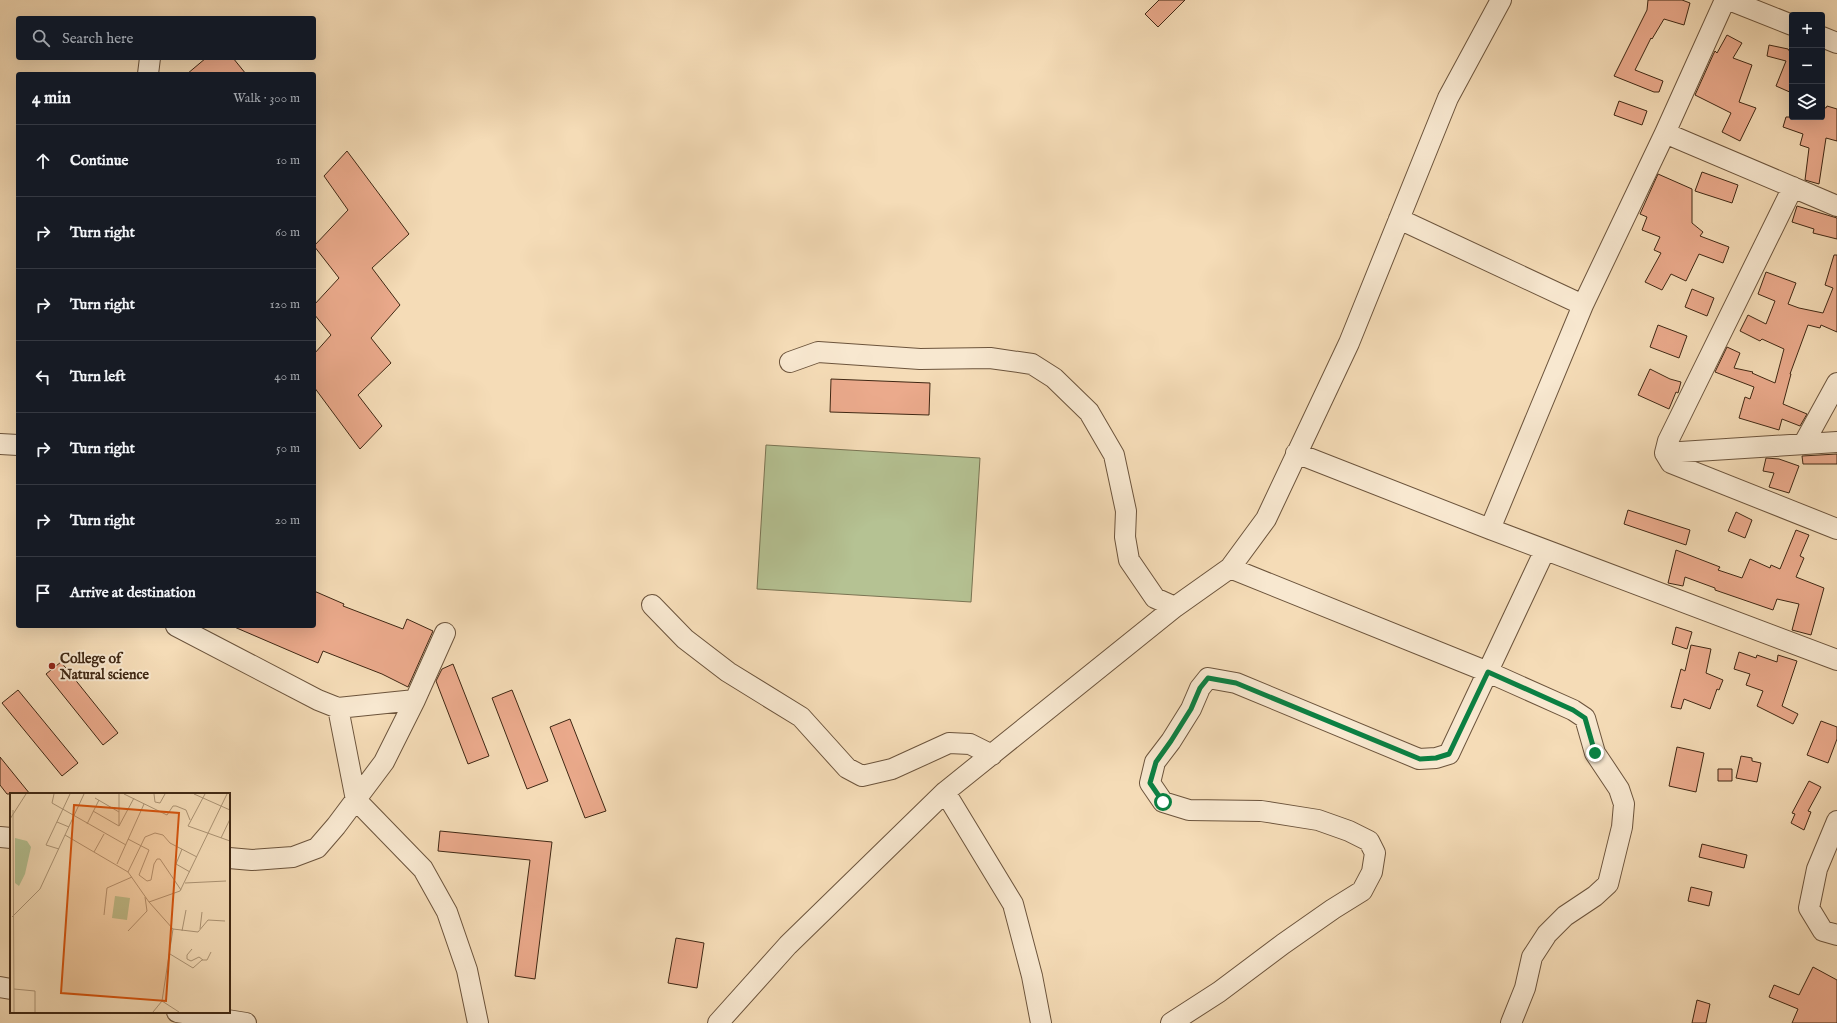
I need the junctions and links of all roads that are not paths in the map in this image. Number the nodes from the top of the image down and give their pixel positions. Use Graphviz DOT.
graph roads {
  1 [pos="1501,0"];
  2 [pos="1724,0"];
  3 [pos="1729,0"];
  4 [pos="1789,24"];
  5 [pos="1825,38"];
  6 [pos="1837,43"];
  7 [pos="150,60"];
  8 [pos="148,72"];
  9 [pos="1665,133"];
  10 [pos="1793,187"];
  11 [pos="1837,206"];
  12 [pos="1399,219"];
  13 [pos="1583,305"];
  14 [pos="790,362"];
  15 [pos="1837,383"];
  16 [pos="1837,442"];
  17 [pos="1804,443"];
  18 [pos="0,444"];
  19 [pos="16,445"];
  20 [pos="1296,453"];
  21 [pos="1665,453"];
  22 [pos="1836,527"];
  23 [pos="1490,529"];
  24 [pos="1545,550"];
  25 [pos="1230,568"];
  26 [pos="652,605"];
  27 [pos="1175,607"];
  28 [pos="184,628"];
  29 [pos="446,633"];
  30 [pos="209,634"];
  31 [pos="1837,660"];
  32 [pos="1488,672"];
  33 [pos="416,700"];
  34 [pos="338,708"];
  35 [pos="992,755"];
  36 [pos="945,792"];
  37 [pos="356,800"];
  38 [pos="1837,821"];
  39 [pos="0,837"];
  40 [pos="10,838"];
  41 [pos="230,858"];
  42 [pos="1837,935"];
  43 [pos="0,987"];
  44 [pos="10,989"];
  45 [pos="183,1013"];
  46 [pos="246,1023"];
  47 [pos="478,1023"];
  48 [pos="718,1023"];
  49 [pos="1041,1023"];
  50 [pos="1171,1023"];
  51 [pos="1511,1023"];
  1 -- 12 [label="street"];
  2 -- 9 [label="street"];
  3 -- 4 [label="street"];
  5 -- 6 [label="street"];
  7 -- 8 [label="street"];
  9 -- 10 [label="street"];
  9 -- 13 [label="street"];
  10 -- 11 [label="street"];
  10 -- 21 [label="street"];
  12 -- 13 [label="street"];
  12 -- 20 [label="street"];
  13 -- 23 [label="street"];
  14 -- 27 [label="street"];
  15 -- 17 [label="street"];
  16 -- 17 [label="street"];
  17 -- 21 [label="street"];
  18 -- 19 [label="street"];
  20 -- 23 [label="street"];
  20 -- 25 [label="street"];
  21 -- 22 [label="street"];
  23 -- 24 [label="street"];
  24 -- 31 [label="street"];
  24 -- 32 [label="street"];
  25 -- 27 [label="street"];
  25 -- 32 [label="street"];
  26 -- 35 [label="street"];
  27 -- 35 [label="street"];
  28 -- 30 [label="street"];
  29 -- 33 [label="street"];
  30 -- 34 [label="street"];
  32 -- 50 [label="street"];
  32 -- 51 [label="street"];
  33 -- 34 [label="street"];
  33 -- 37 [label="street"];
  34 -- 37 [label="street"];
  35 -- 36 [label="street"];
  36 -- 48 [label="street"];
  36 -- 49 [label="street"];
  37 -- 41 [label="street"];
  37 -- 47 [label="street"];
  38 -- 42 [label="street"];
  39 -- 40 [label="street"];
  43 -- 44 [label="street"];
  45 -- 46 [label="street"];
}
